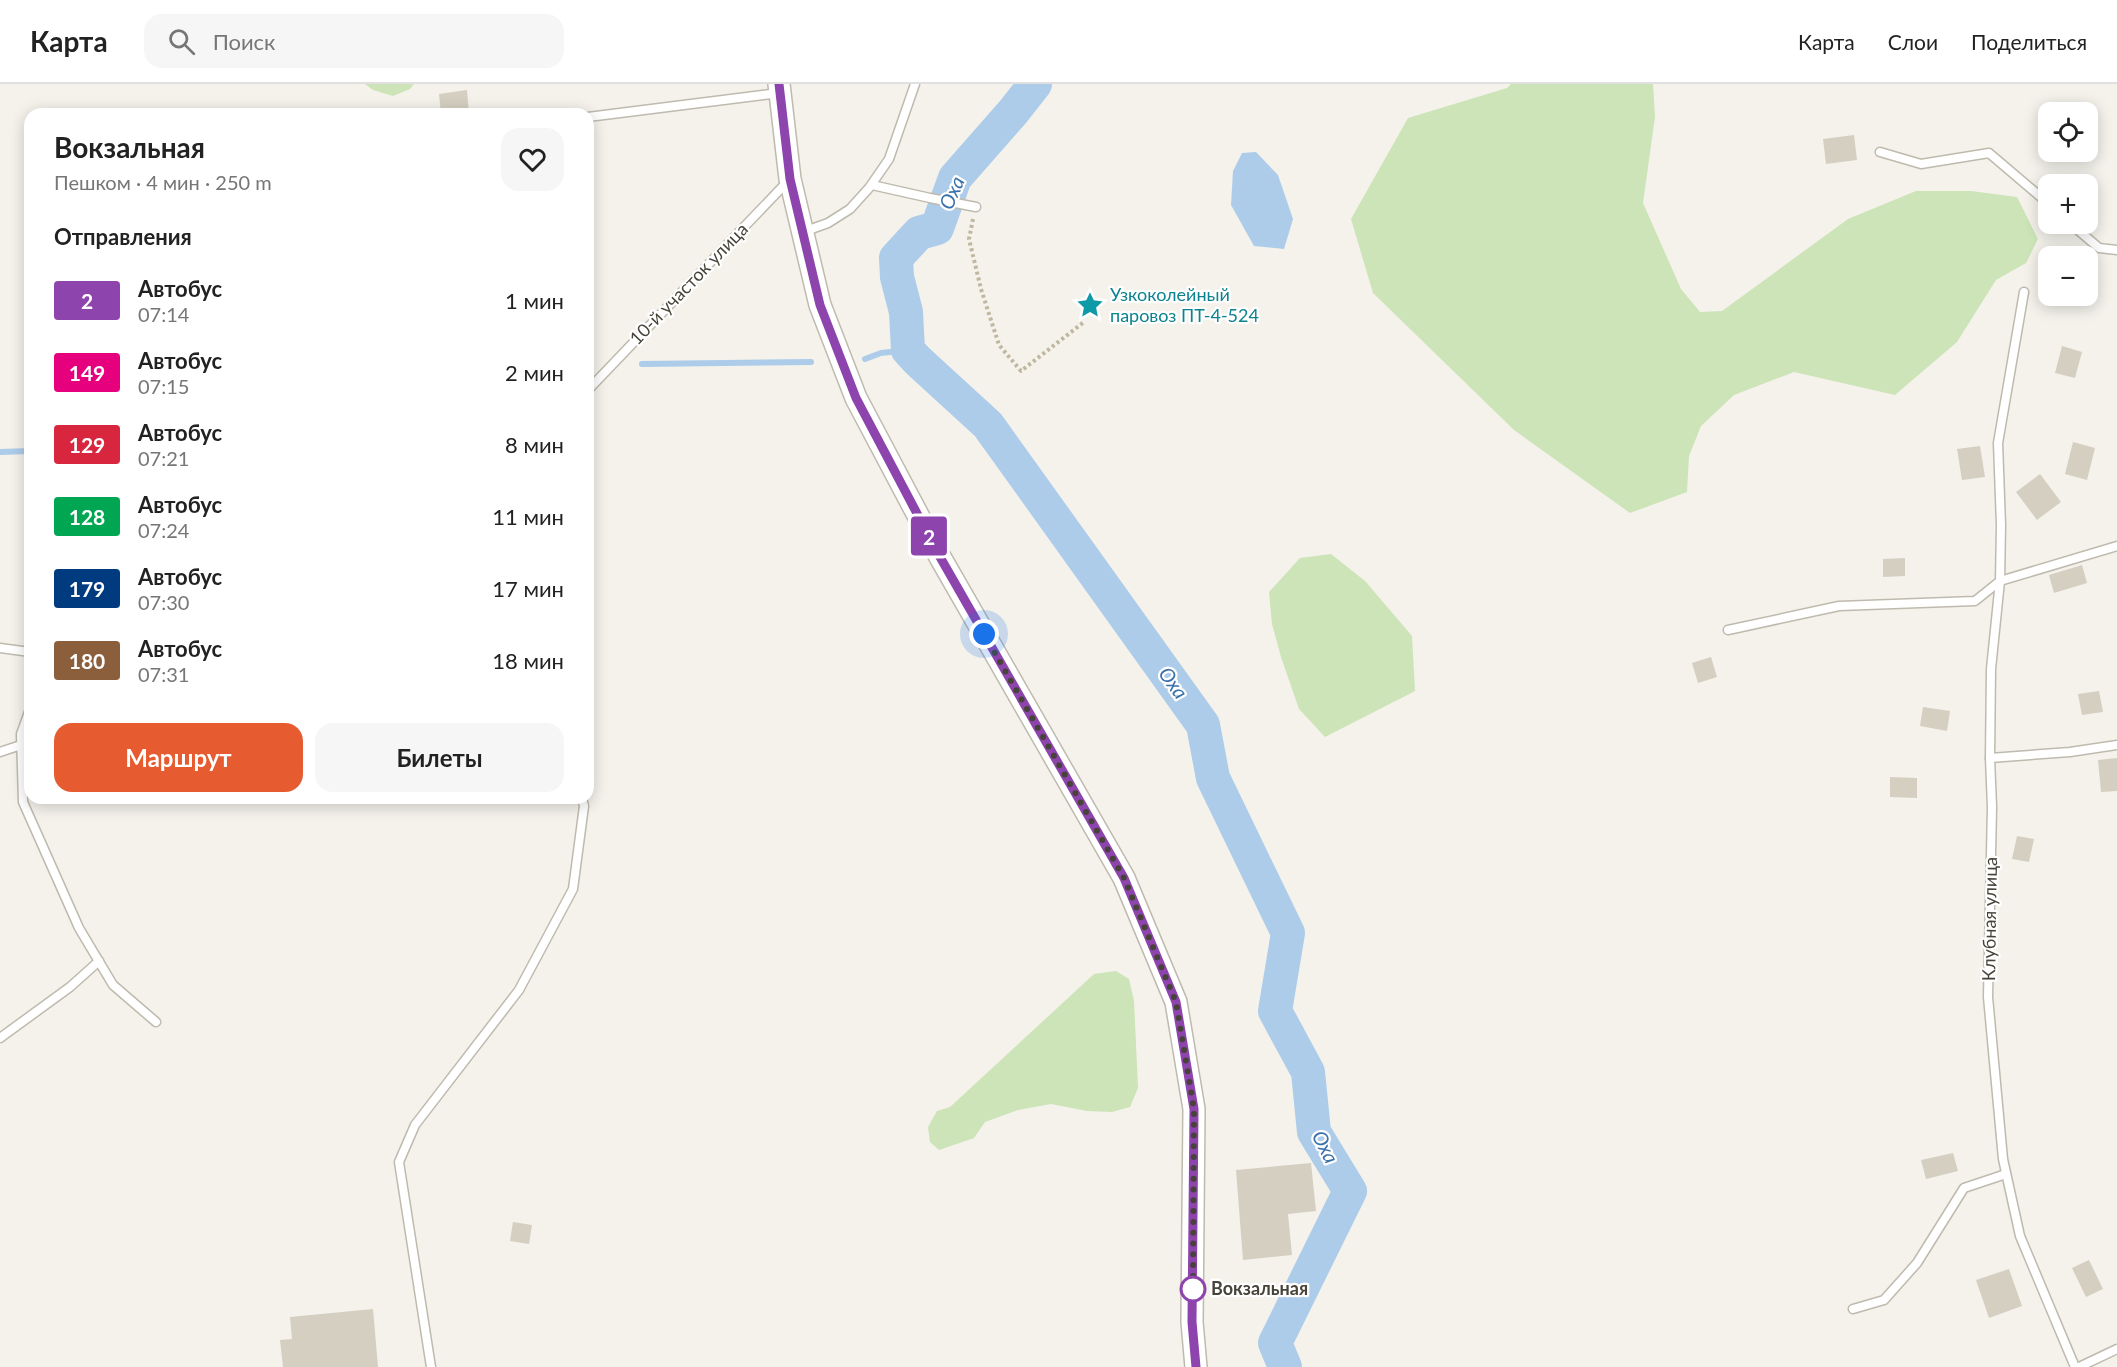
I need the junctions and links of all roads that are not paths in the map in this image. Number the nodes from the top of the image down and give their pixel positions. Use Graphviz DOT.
graph roads {
  1 [pos="915,84"];
  2 [pos="779,89"];
  3 [pos="594,116"];
  4 [pos="1880,152"];
  5 [pos="790,179"];
  6 [pos="872,185"];
  7 [pos="2038,195"];
  8 [pos="976,207"];
  9 [pos="802,232"];
  10 [pos="2083,234"];
  11 [pos="2117,250"];
  12 [pos="2024,292"];
  13 [pos="594,384"];
  14 [pos="2117,546"];
  15 [pos="2000,581"];
  16 [pos="1728,630"];
  17 [pos="0,648"];
  18 [pos="24,651"];
  19 [pos="24,726"];
  20 [pos="21,745"];
  21 [pos="2117,745"];
  22 [pos="0,752"];
  23 [pos="1990,758"];
  24 [pos="584,804"];
  25 [pos="99,961"];
  26 [pos="156,1022"];
  27 [pos="0,1038"];
  28 [pos="2006,1174"];
  29 [pos="1853,1309"];
  30 [pos="2117,1349"];
  31 [pos="431,1367"];
  32 [pos="1196,1367"];
  33 [pos="2077,1367"];
  1 -- 6 [label="lane"];
  2 -- 3 [label="lane"];
  2 -- 5 [label="street"];
  4 -- 7 [label="lane"];
  5 -- 9 [label="street"];
  5 -- 13 [label="lane, 10-й участок улица"];
  6 -- 8 [label="lane"];
  6 -- 9 [label="lane"];
  9 -- 32 [label="street"];
  10 -- 11 [label="lane"];
  12 -- 15 [label="lane, Клубная улица"];
  14 -- 15 [label="lane"];
  15 -- 16 [label="lane"];
  15 -- 23 [label="lane, Клубная улица"];
  17 -- 18 [label="lane"];
  19 -- 20 [label="lane"];
  20 -- 22 [label="lane"];
  20 -- 25 [label="lane"];
  21 -- 23 [label="lane"];
  23 -- 28 [label="lane, Клубная улица"];
  24 -- 31 [label="lane"];
  25 -- 26 [label="lane"];
  25 -- 27 [label="lane"];
  28 -- 29 [label="lane"];
  28 -- 33 [label="lane, Клубная улица"];
  30 -- 33 [label="lane"];
}
